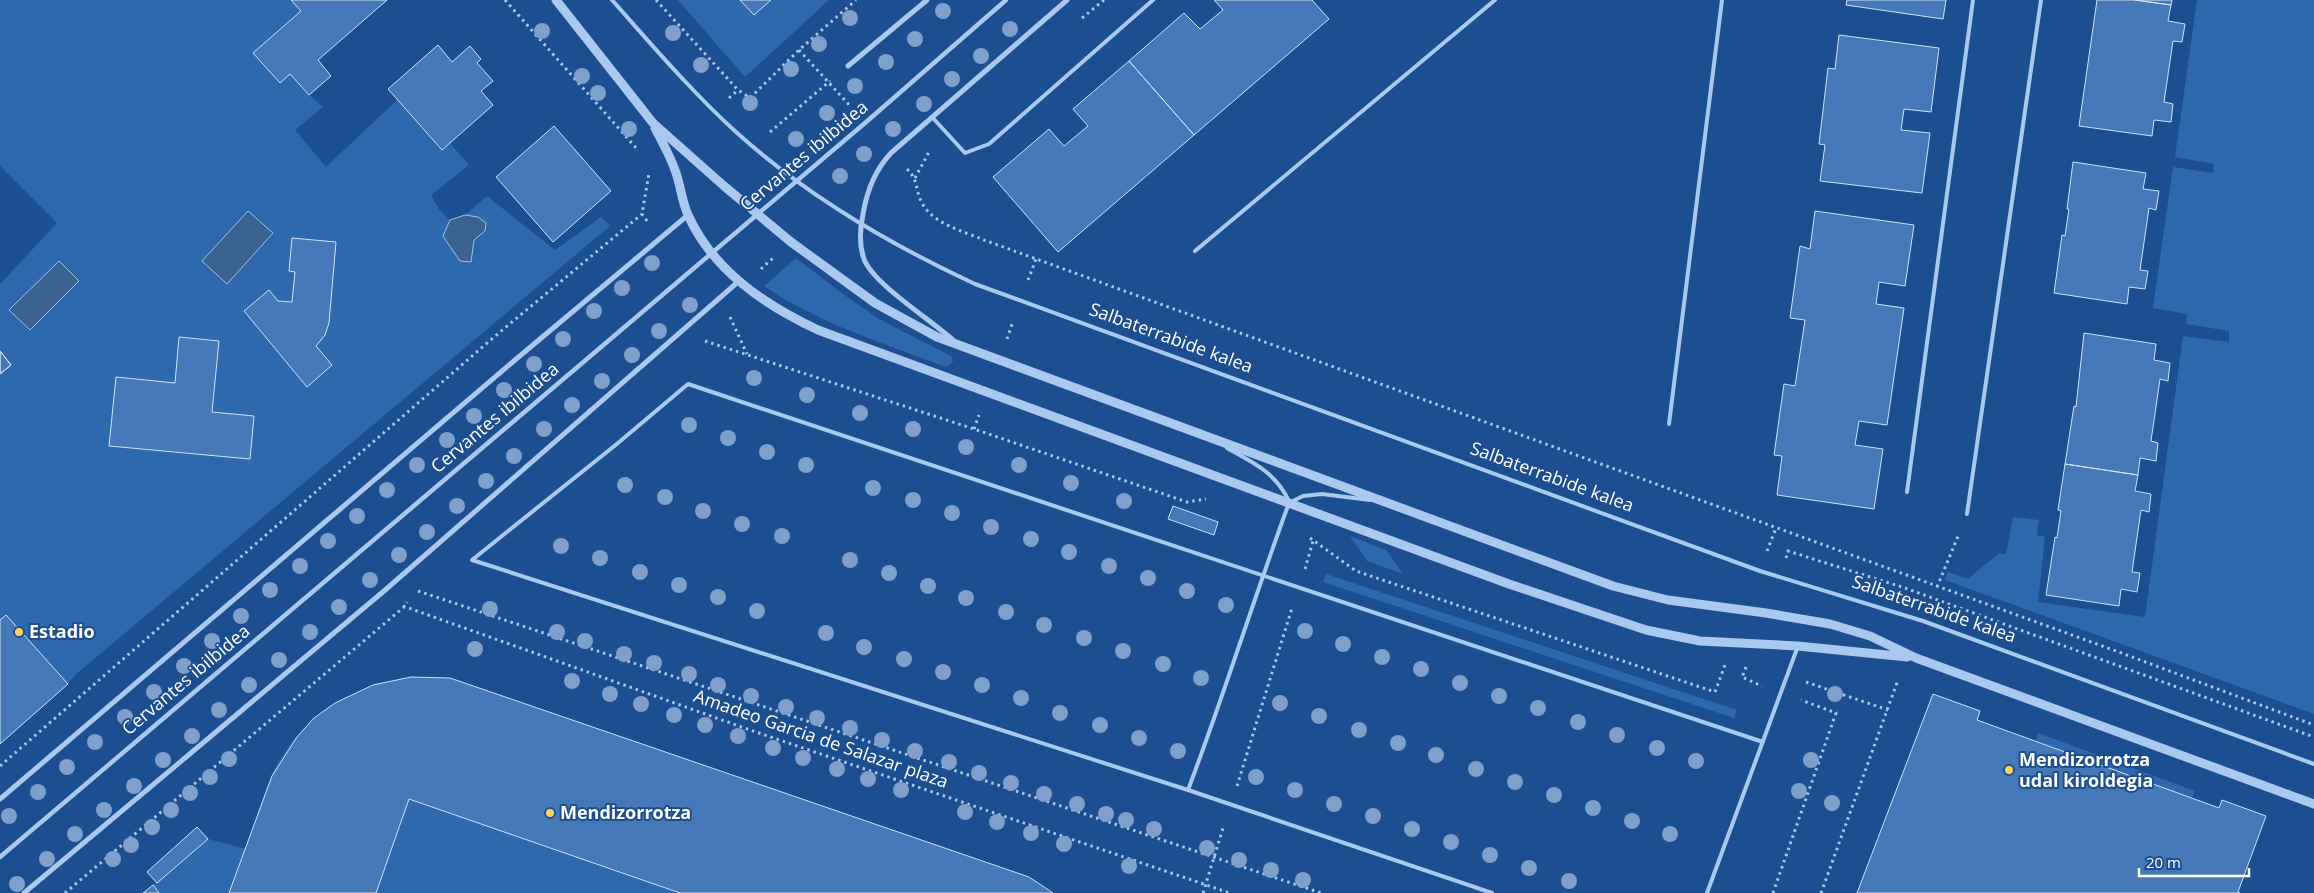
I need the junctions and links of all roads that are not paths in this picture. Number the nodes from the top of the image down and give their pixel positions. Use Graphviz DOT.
graph roads {
  1 [pos="556,0"];
  2 [pos="612,0"];
  3 [pos="927,0"];
  4 [pos="1006,0"];
  5 [pos="1067,0"];
  6 [pos="1153,0"];
  7 [pos="1496,0"];
  8 [pos="1722,0"];
  9 [pos="1973,0"];
  10 [pos="2041,0"];
  11 [pos="848,66"];
  12 [pos="932,117"];
  13 [pos="653,123"];
  14 [pos="796,181"];
  15 [pos="756,214"];
  16 [pos="688,215"];
  17 [pos="861,225"];
  18 [pos="1195,251"];
  19 [pos="710,253"];
  20 [pos="739,281"];
  21 [pos="961,348"];
  22 [pos="1669,424"];
  23 [pos="1214,440"];
  24 [pos="1907,492"];
  25 [pos="1385,502"];
  26 [pos="1290,503"];
  27 [pos="1967,514"];
  28 [pos="1263,575"];
  29 [pos="1798,646"];
  30 [pos="1916,658"];
  31 [pos="1763,742"];
  32 [pos="2314,764"];
  33 [pos="1188,790"];
  34 [pos="0,799"];
  35 [pos="2314,804"];
  36 [pos="0,856"];
  37 [pos="24,893"];
  38 [pos="1492,893"];
  39 [pos="1707,893"];
  1 -- 13 [label="street"];
  2 -- 14 [label="lane, Salbaterrabide kalea"];
  3 -- 11 [label="street"];
  4 -- 14 [label="street, Cervantes ibilbidea"];
  5 -- 12 [label="street"];
  6 -- 12 [label="lane"];
  7 -- 18 [label="lane"];
  8 -- 22 [label="lane"];
  9 -- 24 [label="lane"];
  10 -- 27 [label="lane"];
  12 -- 17 [label="street"];
  13 -- 15 [label="street"];
  13 -- 16 [label="street"];
  14 -- 15 [label="street, Cervantes ibilbidea"];
  14 -- 17 [label="lane, Salbaterrabide kalea"];
  15 -- 19 [label="street, Cervantes ibilbidea"];
  15 -- 21 [label="street"];
  16 -- 19 [label="street"];
  16 -- 34 [label="street, Cervantes ibilbidea"];
  17 -- 21 [label="street"];
  17 -- 32 [label="lane, Salbaterrabide kalea"];
  19 -- 20 [label="street"];
  19 -- 36 [label="street, Cervantes ibilbidea"];
  20 -- 26 [label="street"];
  20 -- 37 [label="street"];
  21 -- 23 [label="street"];
  23 -- 25 [label="street"];
  23 -- 26 [label="lane"];
  25 -- 26 [label="lane"];
  25 -- 30 [label="street"];
  26 -- 28 [label="lane"];
  26 -- 29 [label="street"];
  28 -- 31 [label="lane"];
  28 -- 33 [label="lane"];
  28 -- 33 [label="lane"];
  29 -- 30 [label="street"];
  29 -- 31 [label="lane"];
  30 -- 35 [label="street"];
  31 -- 39 [label="lane"];
  33 -- 38 [label="lane"];
}
